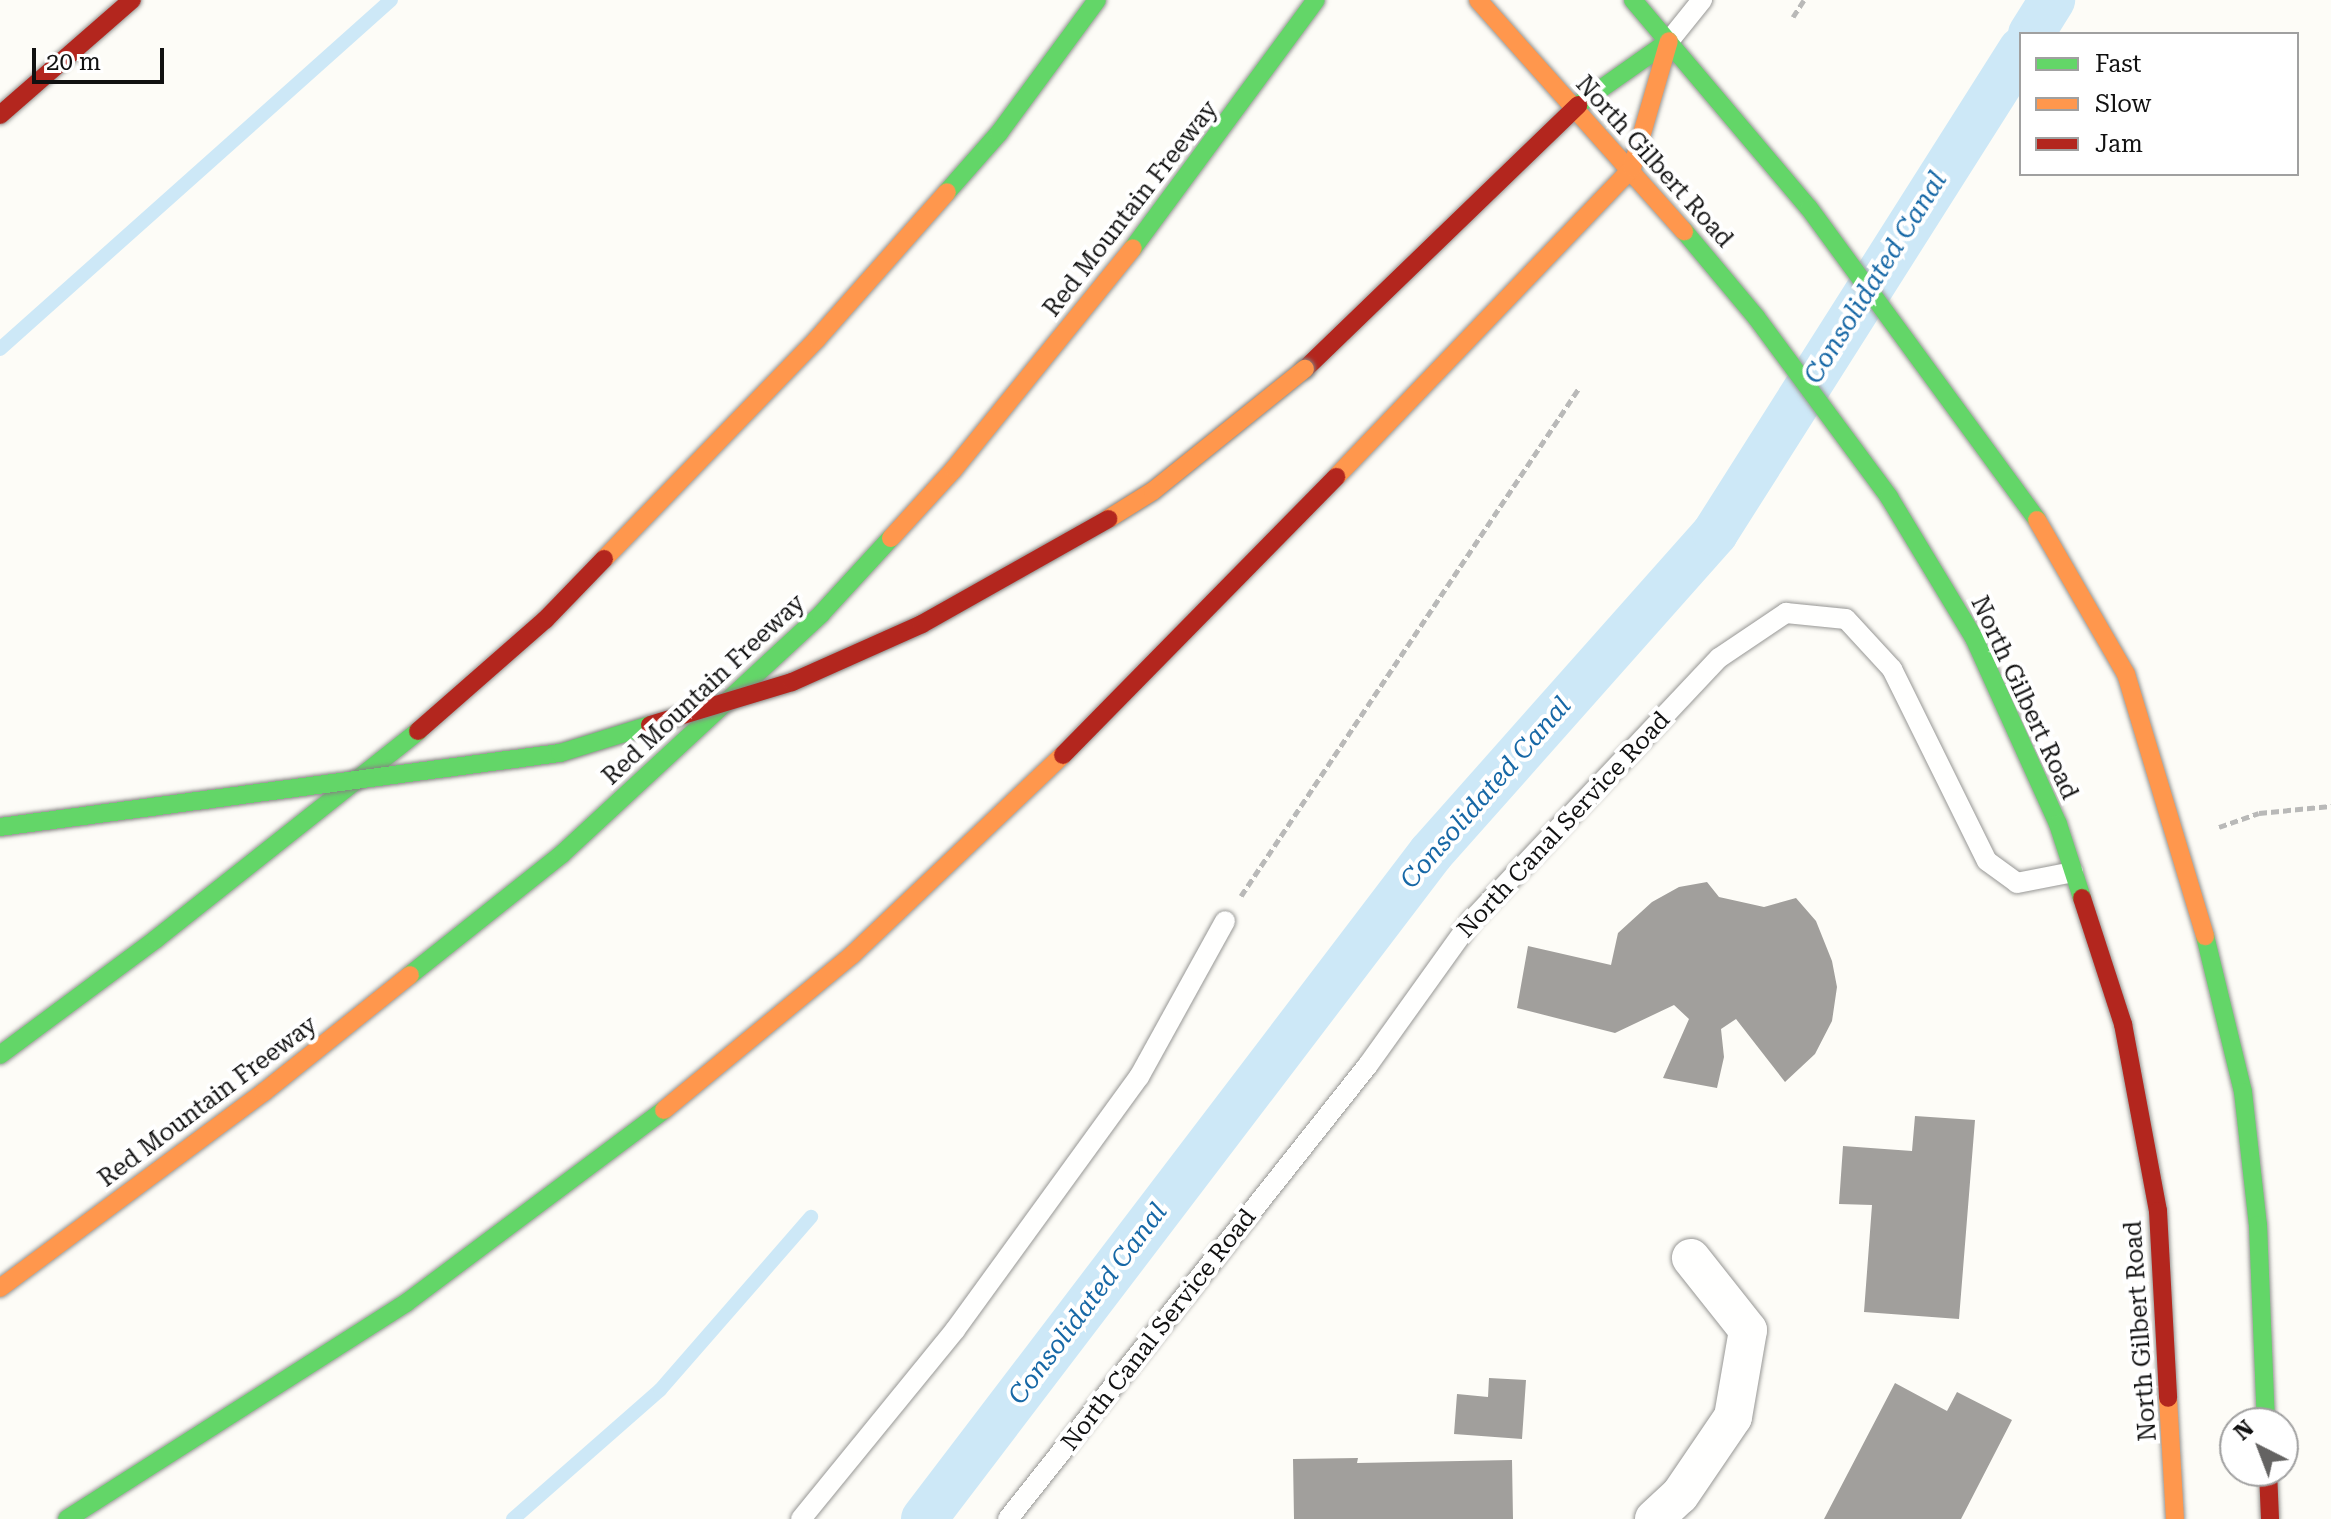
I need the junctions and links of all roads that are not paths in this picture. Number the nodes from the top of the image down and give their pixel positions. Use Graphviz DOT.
graph roads {
  1 [pos="132,0"];
  2 [pos="1097,0"];
  3 [pos="1316,0"];
  4 [pos="1633,0"];
  5 [pos="1702,0"];
  6 [pos="1483,5"];
  7 [pos="1669,41"];
  8 [pos="1574,108"];
  9 [pos="0,115"];
  10 [pos="1632,168"];
  11 [pos="0,827"];
  12 [pos="2073,872"];
  13 [pos="1225,921"];
  14 [pos="0,1055"];
  15 [pos="1691,1258"];
  16 [pos="0,1288"];
  17 [pos="2265,1407"];
  18 [pos="2269,1487"];
  19 [pos="67,1519"];
  20 [pos="801,1519"];
  21 [pos="1008,1519"];
  22 [pos="1654,1519"];
  23 [pos="2175,1519"];
  24 [pos="2270,1519"];
  1 -- 9 [label="main road"];
  2 -- 14 [label="main road"];
  3 -- 16 [label="main road, Red Mountain Freeway"];
  4 -- 7 [label="main road"];
  5 -- 7 [label="lane"];
  6 -- 8 [label="main road, North Gilbert Road"];
  7 -- 8 [label="main road"];
  7 -- 10 [label="main road"];
  7 -- 17 [label="main road"];
  8 -- 10 [label="main road, North Gilbert Road"];
  8 -- 11 [label="main road, bridge"];
  10 -- 12 [label="main road, North Gilbert Road"];
  10 -- 19 [label="main road"];
  12 -- 21 [label="lane, North Canal Service Road"];
  12 -- 23 [label="main road, North Gilbert Road"];
  13 -- 20 [label="lane"];
  15 -- 22 [label="street"];
  18 -- 24 [label="main road"];
}
